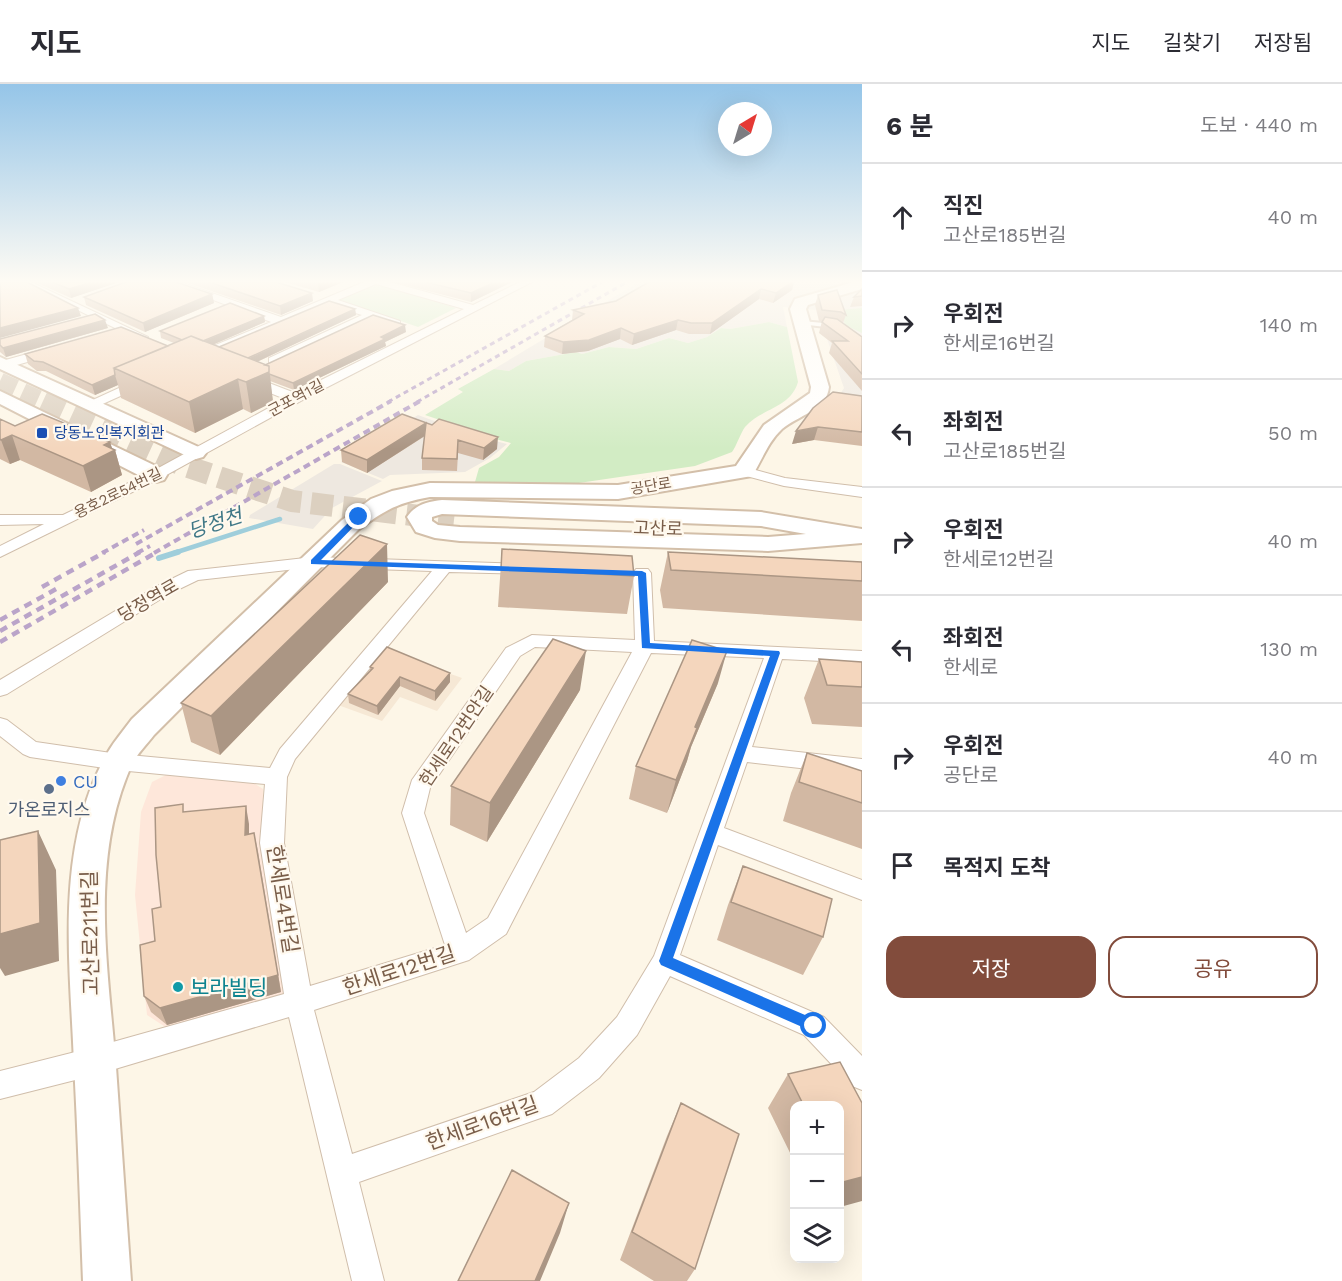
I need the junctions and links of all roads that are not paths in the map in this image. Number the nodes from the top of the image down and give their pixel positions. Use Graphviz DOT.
graph roads {
  1 [pos="242,338"];
  2 [pos="320,338"];
  3 [pos="400,338"];
  4 [pos="806,338"];
  5 [pos="59,349"];
  6 [pos="206,354"];
  7 [pos="3,363"];
  8 [pos="153,376"];
  9 [pos="0,397"];
  10 [pos="295,398"];
  11 [pos="91,404"];
  12 [pos="149,431"];
  13 [pos="104,450"];
  14 [pos="196,453"];
  15 [pos="744,471"];
  16 [pos="156,476"];
  17 [pos="862,492"];
  18 [pos="67,519"];
  19 [pos="453,520"];
  20 [pos="0,521"];
  21 [pos="862,536"];
  22 [pos="0,550"];
  23 [pos="314,562"];
  24 [pos="444,567"];
  25 [pos="549,570"];
  26 [pos="642,573"];
  27 [pos="645,646"];
  28 [pos="776,653"];
  29 [pos="862,657"];
  30 [pos="0,689"];
  31 [pos="0,725"];
  32 [pos="740,753"];
  33 [pos="118,762"];
  34 [pos="862,767"];
  35 [pos="276,777"];
  36 [pos="711,833"];
  37 [pos="862,890"];
  38 [pos="460,952"];
  39 [pos="665,961"];
  40 [pos="299,1002"];
  41 [pos="95,1061"];
  42 [pos="862,1076"];
  43 [pos="0,1086"];
  44 [pos="342,1173"];
  45 [pos="107,1281"];
  46 [pos="368,1281"];
  1 -- 6 [label="street"];
  2 -- 10 [label="street"];
  3 -- 10 [label="street, 군포역1길"];
  4 -- 15 [label="street"];
  5 -- 7 [label="street"];
  7 -- 11 [label="street"];
  8 -- 11 [label="street"];
  9 -- 13 [label="street"];
  10 -- 14 [label="street, 군포역1길"];
  11 -- 12 [label="street"];
  12 -- 13 [label="street"];
  12 -- 14 [label="street"];
  13 -- 16 [label="street"];
  14 -- 16 [label="street, 용호2로54번길"];
  15 -- 17 [label="street"];
  15 -- 23 [label="street, 공단로"];
  16 -- 18 [label="street, 용호2로54번길"];
  18 -- 20 [label="street, 용호2로54번길"];
  18 -- 22 [label="street"];
  19 -- 21 [label="street, 고산로"];
  20 -- 22 [label="street"];
  21 -- 21 [label="street"];
  23 -- 24 [label="street, 당정역로"];
  23 -- 30 [label="street, 당정역로"];
  23 -- 33 [label="street, 고산로211번길"];
  24 -- 25 [label="street, 당정역로"];
  24 -- 35 [label="street, 한세로4번길"];
  26 -- 27 [label="street"];
  27 -- 28 [label="street, 한세로12번안길"];
  27 -- 38 [label="street, 한세로12번길"];
  27 -- 38 [label="street, 한세로12번안길"];
  28 -- 29 [label="street, 한세로12번안길"];
  28 -- 32 [label="street, 한세로16번길"];
  31 -- 33 [label="street"];
  32 -- 34 [label="street"];
  32 -- 36 [label="street, 한세로16번길"];
  33 -- 35 [label="street"];
  33 -- 41 [label="street, 고산로211번길"];
  35 -- 40 [label="street, 한세로4번길"];
  36 -- 37 [label="street"];
  36 -- 39 [label="street, 한세로16번길"];
  38 -- 40 [label="street, 한세로12번길"];
  39 -- 42 [label="street"];
  39 -- 44 [label="street, 한세로16번길"];
  40 -- 41 [label="street, 한세로12번길"];
  40 -- 44 [label="street, 한세로4번길"];
  41 -- 43 [label="street, 한세로12번길"];
  41 -- 45 [label="street, 고산로211번길"];
  44 -- 46 [label="street, 한세로4번길"];
}
